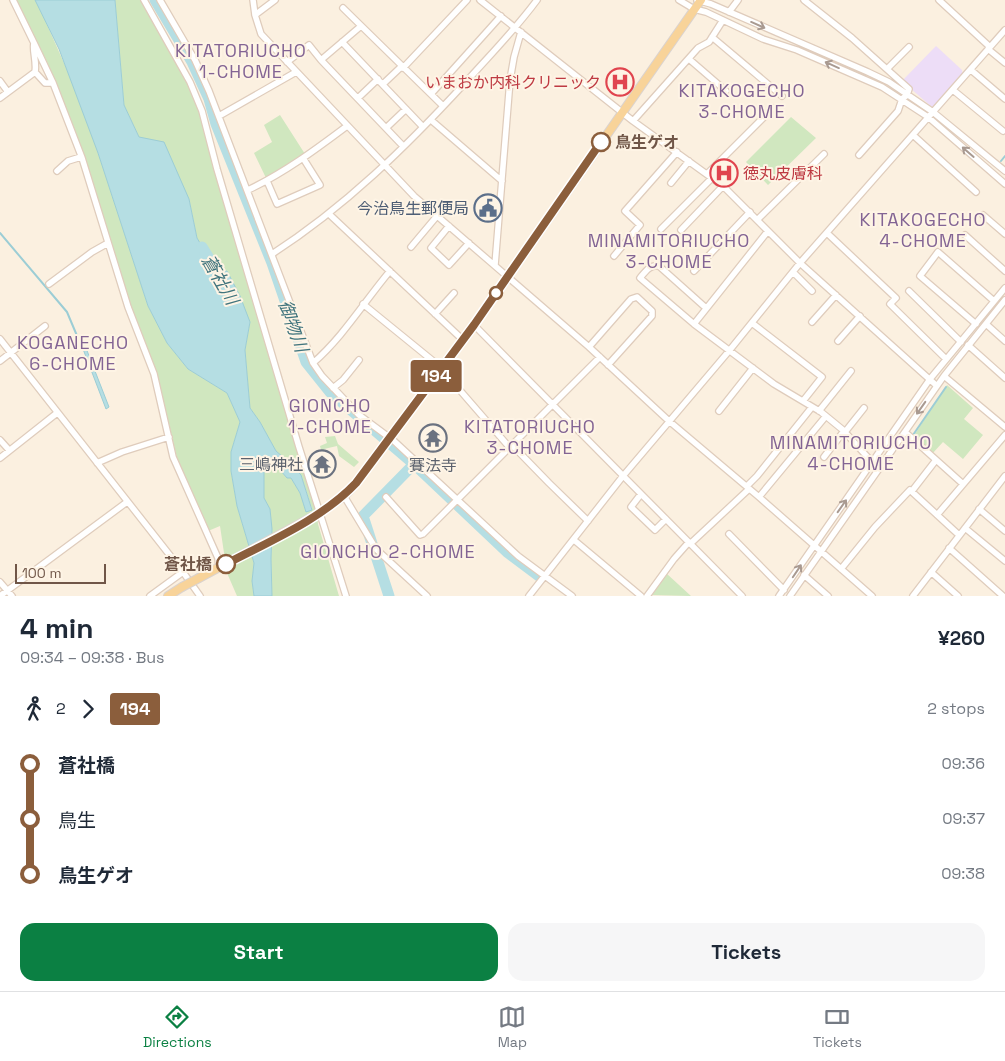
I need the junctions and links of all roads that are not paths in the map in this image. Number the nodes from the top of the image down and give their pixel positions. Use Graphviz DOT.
graph roads {
  1 [pos="13,0"];
  2 [pos="144,0"];
  3 [pos="160,0"];
  4 [pos="253,0"];
  5 [pos="275,0"];
  6 [pos="467,0"];
  7 [pos="480,0"];
  8 [pos="537,0"];
  9 [pos="679,0"];
  10 [pos="699,0"];
  11 [pos="738,0"];
  12 [pos="804,0"];
  13 [pos="939,0"];
  14 [pos="812,2"];
  15 [pos="343,8"];
  16 [pos="694,9"];
  17 [pos="729,12"];
  18 [pos="255,15"];
  19 [pos="500,16"];
  20 [pos="723,20"];
  21 [pos="361,26"];
  22 [pos="516,27"];
  23 [pos="1005,30"];
  24 [pos="521,32"];
  25 [pos="712,36"];
  26 [pos="342,42"];
  27 [pos="34,43"];
  28 [pos="909,47"];
  29 [pos="989,48"];
  30 [pos="689,59"];
  31 [pos="321,60"];
  32 [pos="287,62"];
  33 [pos="1005,63"];
  34 [pos="402,67"];
  35 [pos="887,69"];
  36 [pos="970,70"];
  37 [pos="36,72"];
  38 [pos="296,72"];
  39 [pos="378,79"];
  40 [pos="0,81"];
  41 [pos="53,83"];
  42 [pos="383,84"];
  43 [pos="953,90"];
  44 [pos="726,91"];
  45 [pos="8,92"];
  46 [pos="431,94"];
  47 [pos="782,96"];
  48 [pos="904,97"];
  49 [pos="0,98"];
  50 [pos="358,98"];
  51 [pos="1005,99"];
  52 [pos="443,106"];
  53 [pos="773,108"];
  54 [pos="406,109"];
  55 [pos="622,112"];
  56 [pos="933,112"];
  57 [pos="219,116"];
  58 [pos="928,117"];
  59 [pos="430,120"];
  60 [pos="634,121"];
  61 [pos="347,126"];
  62 [pos="423,127"];
  63 [pos="386,128"];
  64 [pos="1003,131"];
  65 [pos="913,135"];
  66 [pos="403,146"];
  67 [pos="677,152"];
  68 [pos="824,154"];
  69 [pos="859,154"];
  70 [pos="81,157"];
  71 [pos="303,158"];
  72 [pos="689,161"];
  73 [pos="384,165"];
  74 [pos="57,171"];
  75 [pos="1005,171"];
  76 [pos="709,176"];
  77 [pos="267,181"];
  78 [pos="502,181"];
  79 [pos="671,183"];
  80 [pos="1005,184"];
  81 [pos="723,186"];
  82 [pos="248,190"];
  83 [pos="976,192"];
  84 [pos="750,212"];
  85 [pos="329,214"];
  86 [pos="983,215"];
  87 [pos="437,216"];
  88 [pos="757,220"];
  89 [pos="449,226"];
  90 [pos="661,229"];
  91 [pos="681,230"];
  92 [pos="768,231"];
  93 [pos="826,233"];
  94 [pos="1005,234"];
  95 [pos="965,235"];
  96 [pos="108,243"];
  97 [pos="469,243"];
  98 [pos="411,247"];
  99 [pos="272,254"];
  100 [pos="614,256"];
  101 [pos="800,263"];
  102 [pos="496,266"];
  103 [pos="390,271"];
  104 [pos="694,271"];
  105 [pos="1005,271"];
  106 [pos="793,272"];
  107 [pos="507,277"];
  108 [pos="49,284"];
  109 [pos="1005,288"];
  110 [pos="812,291"];
  111 [pos="909,291"];
  112 [pos="454,292"];
  113 [pos="836,295"];
  114 [pos="1005,300"];
  115 [pos="994,301"];
  116 [pos="363,304"];
  117 [pos="706,308"];
  118 [pos="435,314"];
  119 [pos="860,316"];
  120 [pos="812,322"];
  121 [pos="752,323"];
  122 [pos="694,324"];
  123 [pos="976,324"];
  124 [pos="986,324"];
  125 [pos="474,325"];
  126 [pos="45,326"];
  127 [pos="0,339"];
  128 [pos="462,340"];
  129 [pos="838,341"];
  130 [pos="1005,341"];
  131 [pos="962,342"];
  132 [pos="968,345"];
  133 [pos="588,347"];
  134 [pos="729,351"];
  135 [pos="11,353"];
  136 [pos="600,357"];
  137 [pos="946,359"];
  138 [pos="359,360"];
  139 [pos="0,361"];
  140 [pos="313,364"];
  141 [pos="608,365"];
  142 [pos="753,368"];
  143 [pos="441,369"];
  144 [pos="851,371"];
  145 [pos="944,376"];
  146 [pos="1005,378"];
  147 [pos="930,379"];
  148 [pos="936,386"];
  149 [pos="333,388"];
  150 [pos="803,401"];
  151 [pos="553,406"];
  152 [pos="812,407"];
  153 [pos="864,408"];
  154 [pos="719,411"];
  155 [pos="819,411"];
  156 [pos="57,412"];
  157 [pos="826,416"];
  158 [pos="669,422"];
  159 [pos="1005,427"];
  160 [pos="845,432"];
  161 [pos="905,432"];
  162 [pos="1005,435"];
  163 [pos="169,437"];
  164 [pos="390,439"];
  165 [pos="0,440"];
  166 [pos="512,447"];
  167 [pos="9,450"];
  168 [pos="824,457"];
  169 [pos="0,458"];
  170 [pos="936,460"];
  171 [pos="872,462"];
  172 [pos="97,463"];
  173 [pos="880,467"];
  174 [pos="623,476"];
  175 [pos="1005,476"];
  176 [pos="962,484"];
  177 [pos="748,488"];
  178 [pos="912,491"];
  179 [pos="641,494"];
  180 [pos="344,496"];
  181 [pos="759,497"];
  182 [pos="386,498"];
  183 [pos="458,500"];
  184 [pos="127,502"];
  185 [pos="979,509"];
  186 [pos="320,514"];
  187 [pos="937,515"];
  188 [pos="666,519"];
  189 [pos="588,521"];
  190 [pos="965,528"];
  191 [pos="1005,531"];
  192 [pos="729,534"];
  193 [pos="960,535"];
  194 [pos="574,540"];
  195 [pos="690,543"];
  196 [pos="814,546"];
  197 [pos="949,548"];
  198 [pos="821,551"];
  199 [pos="1005,561"];
  200 [pos="223,566"];
  201 [pos="841,569"];
  202 [pos="183,572"];
  203 [pos="931,572"];
  204 [pos="804,575"];
  205 [pos="546,576"];
  206 [pos="0,582"];
  207 [pos="784,590"];
  208 [pos="8,591"];
  209 [pos="0,596"];
  210 [pos="12,596"];
  211 [pos="150,596"];
  212 [pos="168,596"];
  213 [pos="200,596"];
  214 [pos="346,596"];
  215 [pos="427,596"];
  216 [pos="530,596"];
  217 [pos="572,596"];
  218 [pos="641,596"];
  219 [pos="647,596"];
  220 [pos="742,596"];
  221 [pos="780,596"];
  222 [pos="790,596"];
  223 [pos="828,596"];
  224 [pos="872,596"];
  225 [pos="913,596"];
  226 [pos="958,596"];
  227 [pos="1003,596"];
  1 -- 27 [label="street"];
  2 -- 186 [label="street"];
  3 -- 57 [label="street"];
  4 -- 18 [label="street"];
  5 -- 18 [label="street"];
  6 -- 34 [label="street"];
  7 -- 19 [label="street"];
  8 -- 22 [label="street"];
  9 -- 16 [label="street"];
  10 -- 16 [label="main road"];
  10 -- 17 [label="street"];
  11 -- 17 [label="street"];
  12 -- 14 [label="street"];
  13 -- 29 [label="street"];
  14 -- 35 [label="street"];
  15 -- 21 [label="street"];
  16 -- 20 [label="street"];
  16 -- 55 [label="main road"];
  17 -- 48 [label="street, one-way"];
  18 -- 32 [label="street"];
  19 -- 22 [label="street"];
  19 -- 46 [label="street"];
  20 -- 25 [label="street"];
  48 -- 20 [label="street, one-way"];
  21 -- 26 [label="street"];
  21 -- 34 [label="street"];
  22 -- 24 [label="street"];
  22 -- 52 [label="street"];
  23 -- 29 [label="street"];
  24 -- 55 [label="street"];
  24 -- 78 [label="street"];
  25 -- 30 [label="street"];
  25 -- 47 [label="street"];
  26 -- 31 [label="street"];
  26 -- 39 [label="street"];
  27 -- 37 [label="street"];
  27 -- 41 [label="street"];
  28 -- 35 [label="street"];
  29 -- 33 [label="street"];
  29 -- 36 [label="street"];
  30 -- 44 [label="street"];
  30 -- 60 [label="street"];
  31 -- 32 [label="street"];
  31 -- 50 [label="street"];
  32 -- 38 [label="street"];
  34 -- 42 [label="street"];
  34 -- 46 [label="street"];
  35 -- 48 [label="street"];
  36 -- 43 [label="street"];
  36 -- 51 [label="street"];
  37 -- 41 [label="street"];
  37 -- 45 [label="street"];
  38 -- 57 [label="street"];
  38 -- 61 [label="street"];
  39 -- 42 [label="street"];
  39 -- 50 [label="street"];
  40 -- 45 [label="street"];
  41 -- 70 [label="street"];
  42 -- 54 [label="street"];
  43 -- 56 [label="street"];
  43 -- 64 [label="street"];
  45 -- 49 [label="street"];
  46 -- 52 [label="street"];
  48 -- 56 [label="street"];
  48 -- 58 [label="street"];
  48 -- 69 [label="street"];
  50 -- 63 [label="street"];
  52 -- 59 [label="street"];
  53 -- 76 [label="street"];
  54 -- 62 [label="street"];
  54 -- 63 [label="street"];
  55 -- 60 [label="street"];
  55 -- 107 [label="main road"];
  56 -- 58 [label="street"];
  56 -- 75 [label="street"];
  57 -- 82 [label="street"];
  58 -- 65 [label="street"];
  80 -- 58 [label="street, one-way"];
  59 -- 62 [label="street"];
  59 -- 78 [label="street"];
  60 -- 67 [label="street"];
  61 -- 71 [label="street"];
  61 -- 73 [label="street"];
  62 -- 66 [label="street"];
  63 -- 66 [label="street"];
  65 -- 83 [label="street"];
  65 -- 93 [label="street"];
  66 -- 73 [label="street"];
  67 -- 72 [label="street"];
  67 -- 100 [label="street"];
  68 -- 88 [label="street"];
  70 -- 74 [label="street"];
  70 -- 96 [label="street"];
  71 -- 77 [label="street"];
  71 -- 77 [label="street"];
  72 -- 76 [label="street"];
  72 -- 79 [label="street"];
  73 -- 85 [label="street"];
  73 -- 87 [label="street"];
  76 -- 81 [label="street"];
  76 -- 90 [label="street"];
  77 -- 82 [label="street"];
  78 -- 102 [label="street"];
  81 -- 84 [label="street"];
  81 -- 91 [label="street"];
  82 -- 99 [label="street"];
  84 -- 88 [label="street"];
  84 -- 104 [label="street"];
  85 -- 99 [label="street"];
  85 -- 103 [label="street"];
  86 -- 94 [label="street"];
  87 -- 89 [label="street"];
  87 -- 98 [label="street"];
  88 -- 92 [label="street"];
  89 -- 97 [label="street"];
  89 -- 97 [label="street"];
  92 -- 101 [label="street"];
  92 -- 117 [label="street"];
  93 -- 101 [label="street"];
  93 -- 137 [label="street"];
  95 -- 105 [label="street"];
  96 -- 108 [label="street"];
  96 -- 163 [label="street"];
  97 -- 102 [label="street"];
  99 -- 140 [label="street"];
  101 -- 106 [label="street"];
  101 -- 113 [label="street"];
  102 -- 107 [label="street"];
  103 -- 116 [label="street"];
  103 -- 118 [label="street"];
  106 -- 110 [label="street"];
  106 -- 121 [label="street"];
  107 -- 125 [label="main road"];
  107 -- 133 [label="street"];
  109 -- 115 [label="street"];
  111 -- 131 [label="street"];
  112 -- 118 [label="street"];
  113 -- 119 [label="street"];
  113 -- 120 [label="street"];
  114 -- 124 [label="street"];
  115 -- 123 [label="street"];
  115 -- 123 [label="street"];
  116 -- 140 [label="street"];
  116 -- 143 [label="street"];
  117 -- 122 [label="street"];
  117 -- 122 [label="street"];
  118 -- 128 [label="street"];
  119 -- 129 [label="street"];
  119 -- 147 [label="street"];
  121 -- 134 [label="street"];
  121 -- 150 [label="street"];
  122 -- 134 [label="street"];
  123 -- 131 [label="street"];
  124 -- 130 [label="street"];
  124 -- 132 [label="street"];
  125 -- 128 [label="main road"];
  125 -- 151 [label="street"];
  126 -- 135 [label="street"];
  127 -- 135 [label="street"];
  128 -- 143 [label="main road"];
  131 -- 137 [label="street"];
  132 -- 145 [label="street"];
  132 -- 146 [label="street"];
  133 -- 136 [label="street"];
  133 -- 141 [label="street"];
  134 -- 142 [label="street"];
  134 -- 158 [label="street"];
  135 -- 139 [label="street"];
  135 -- 156 [label="street"];
  136 -- 141 [label="street"];
  136 -- 151 [label="street"];
  137 -- 147 [label="street"];
  138 -- 149 [label="street"];
  140 -- 149 [label="street"];
  141 -- 158 [label="street"];
  142 -- 150 [label="street"];
  142 -- 154 [label="street"];
  143 -- 164 [label="main road"];
  143 -- 166 [label="street"];
  144 -- 155 [label="street"];
  145 -- 148 [label="street"];
  145 -- 159 [label="street"];
  147 -- 148 [label="street"];
  147 -- 171 [label="street"];
  148 -- 161 [label="street, one-way"];
  149 -- 164 [label="street"];
  150 -- 152 [label="street"];
  151 -- 166 [label="street"];
  151 -- 174 [label="street"];
  152 -- 155 [label="street"];
  152 -- 177 [label="street"];
  153 -- 160 [label="street"];
  155 -- 157 [label="street"];
  156 -- 167 [label="street"];
  156 -- 172 [label="street"];
  157 -- 160 [label="street"];
  157 -- 181 [label="street"];
  158 -- 174 [label="street"];
  158 -- 177 [label="street"];
  160 -- 168 [label="street"];
  160 -- 171 [label="street"];
  161 -- 170 [label="street"];
  161 -- 173 [label="street"];
  162 -- 176 [label="street"];
  163 -- 172 [label="street"];
  163 -- 200 [label="street"];
  164 -- 180 [label="main road"];
  164 -- 183 [label="street"];
  165 -- 167 [label="street"];
  166 -- 183 [label="street"];
  166 -- 189 [label="street"];
  167 -- 169 [label="street"];
  170 -- 176 [label="street"];
  170 -- 178 [label="street"];
  171 -- 173 [label="street"];
  196 -- 171 [label="street, one-way"];
  172 -- 184 [label="street"];
  173 -- 198 [label="street"];
  174 -- 179 [label="street"];
  174 -- 189 [label="street"];
  175 -- 185 [label="street"];
  176 -- 187 [label="street"];
  177 -- 181 [label="street"];
  177 -- 195 [label="street"];
  178 -- 187 [label="street"];
  178 -- 201 [label="street"];
  179 -- 188 [label="street"];
  179 -- 188 [label="street"];
  180 -- 186 [label="main road"];
  180 -- 215 [label="street"];
  181 -- 196 [label="street"];
  182 -- 183 [label="street"];
  183 -- 205 [label="street"];
  184 -- 202 [label="street"];
  184 -- 208 [label="street"];
  185 -- 190 [label="street"];
  185 -- 191 [label="street"];
  186 -- 200 [label="main road"];
  186 -- 214 [label="street"];
  187 -- 193 [label="street"];
  188 -- 195 [label="street"];
  189 -- 194 [label="street"];
  190 -- 193 [label="street"];
  190 -- 199 [label="street"];
  192 -- 207 [label="street"];
  193 -- 197 [label="street"];
  194 -- 205 [label="street"];
  194 -- 218 [label="street"];
  195 -- 219 [label="street"];
  195 -- 220 [label="street"];
  196 -- 198 [label="street"];
  207 -- 196 [label="street, one-way"];
  197 -- 203 [label="street"];
  197 -- 227 [label="street"];
  198 -- 201 [label="street"];
  198 -- 204 [label="street"];
  200 -- 212 [label="main road, bridge"];
  201 -- 224 [label="street"];
  202 -- 211 [label="street"];
  202 -- 213 [label="street"];
  203 -- 225 [label="street"];
  203 -- 226 [label="street"];
  204 -- 222 [label="street"];
  204 -- 223 [label="street"];
  205 -- 216 [label="street"];
  205 -- 217 [label="street"];
  206 -- 208 [label="street"];
  207 -- 221 [label="street"];
  208 -- 209 [label="street"];
  208 -- 210 [label="street"];
}
